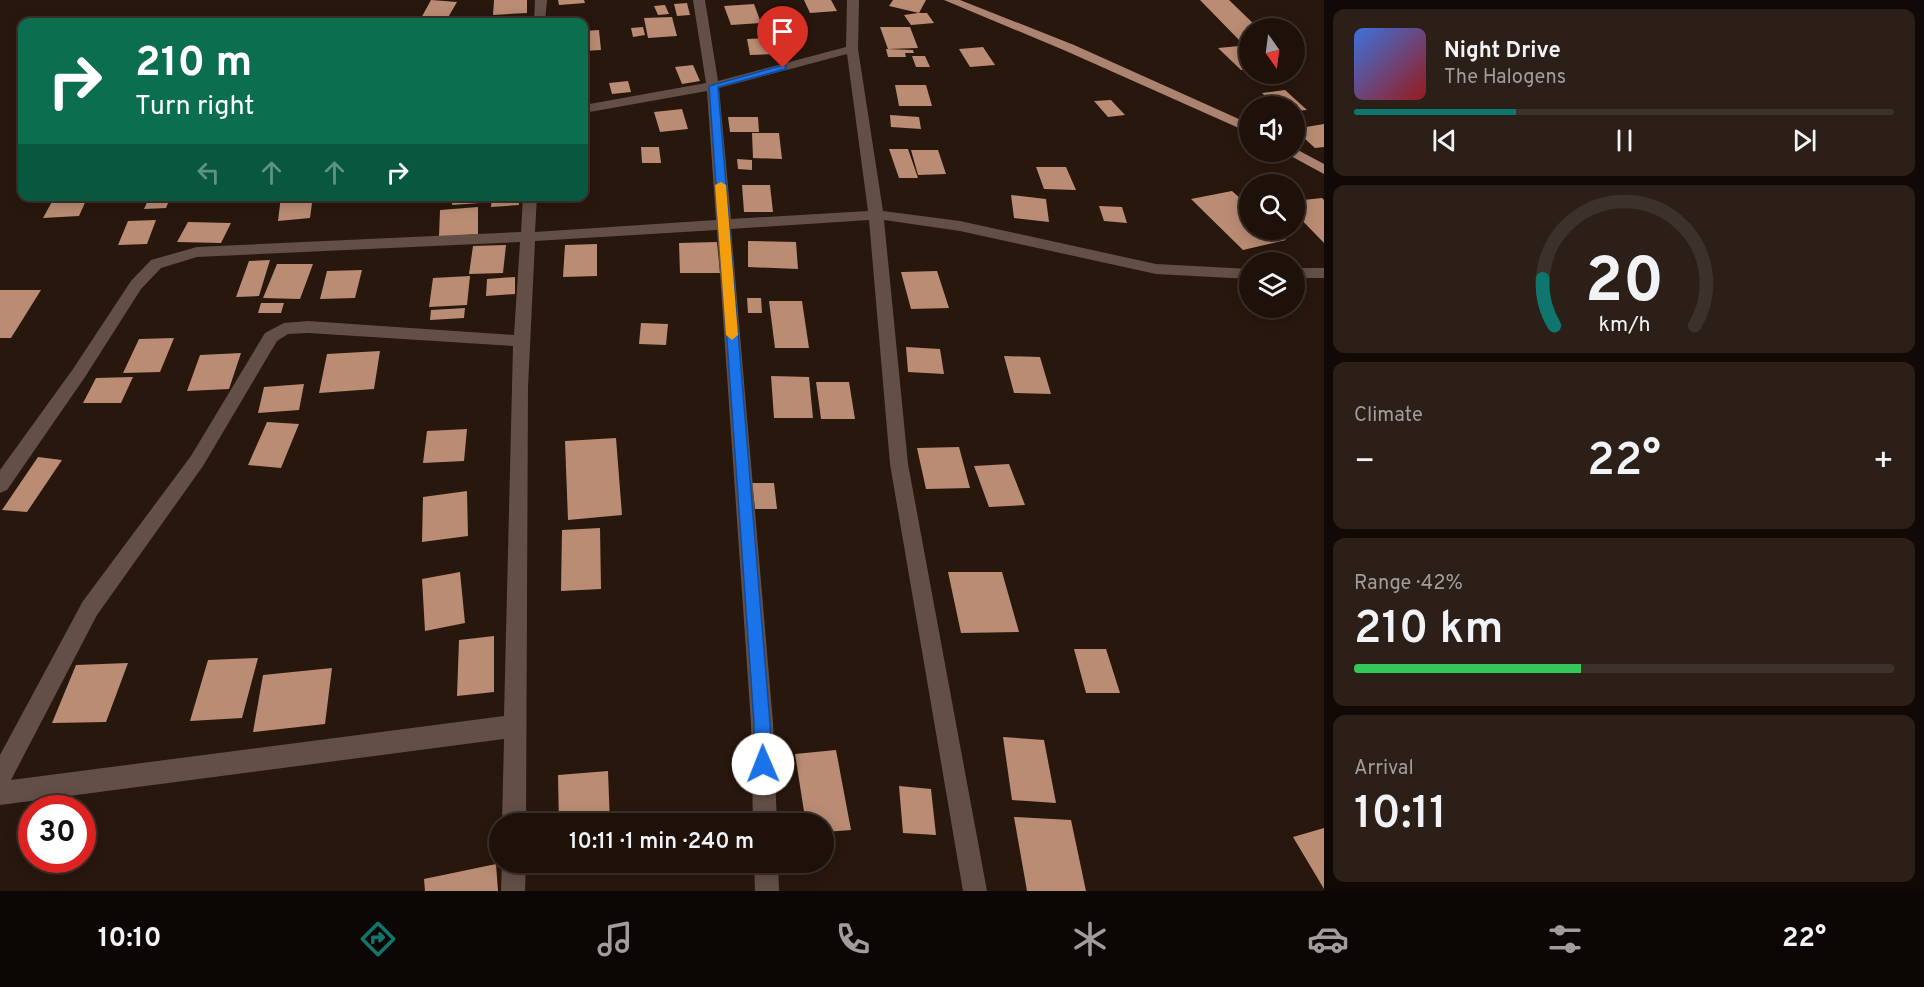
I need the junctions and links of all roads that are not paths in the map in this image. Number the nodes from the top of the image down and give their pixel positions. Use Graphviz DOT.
graph roads {
  1 [pos="541,0"];
  2 [pos="699,0"];
  3 [pos="854,0"];
  4 [pos="950,0"];
  5 [pos="540,18"];
  6 [pos="852,49"];
  7 [pos="713,86"];
  8 [pos="588,108"];
  9 [pos="1239,124"];
  10 [pos="1305,159"];
  11 [pos="1324,170"];
  12 [pos="530,201"];
  13 [pos="876,215"];
  14 [pos="723,226"];
  15 [pos="527,237"];
  16 [pos="1239,273"];
  17 [pos="1305,273"];
  18 [pos="1324,273"];
  19 [pos="521,340"];
  20 [pos="0,485"];
  21 [pos="515,726"];
  22 [pos="0,778"];
  23 [pos="0,793"];
  24 [pos="514,813"];
  25 [pos="765,813"];
  26 [pos="514,873"];
  27 [pos="766,873"];
  28 [pos="513,891"];
  29 [pos="767,891"];
  30 [pos="975,891"];
  1 -- 5 [label="street"];
  2 -- 7 [label="street"];
  3 -- 6 [label="street"];
  4 -- 9 [label="main road"];
  6 -- 7 [label="street"];
  6 -- 13 [label="street"];
  7 -- 8 [label="street"];
  7 -- 14 [label="street"];
  10 -- 11 [label="main road"];
  12 -- 15 [label="street"];
  13 -- 14 [label="street"];
  13 -- 16 [label="street"];
  13 -- 30 [label="street"];
  14 -- 15 [label="street"];
  14 -- 25 [label="street"];
  15 -- 19 [label="street"];
  15 -- 20 [label="street"];
  17 -- 18 [label="street"];
  19 -- 21 [label="street"];
  19 -- 22 [label="street"];
  21 -- 23 [label="street"];
  21 -- 24 [label="street"];
  26 -- 28 [label="street"];
  27 -- 29 [label="street"];
}
